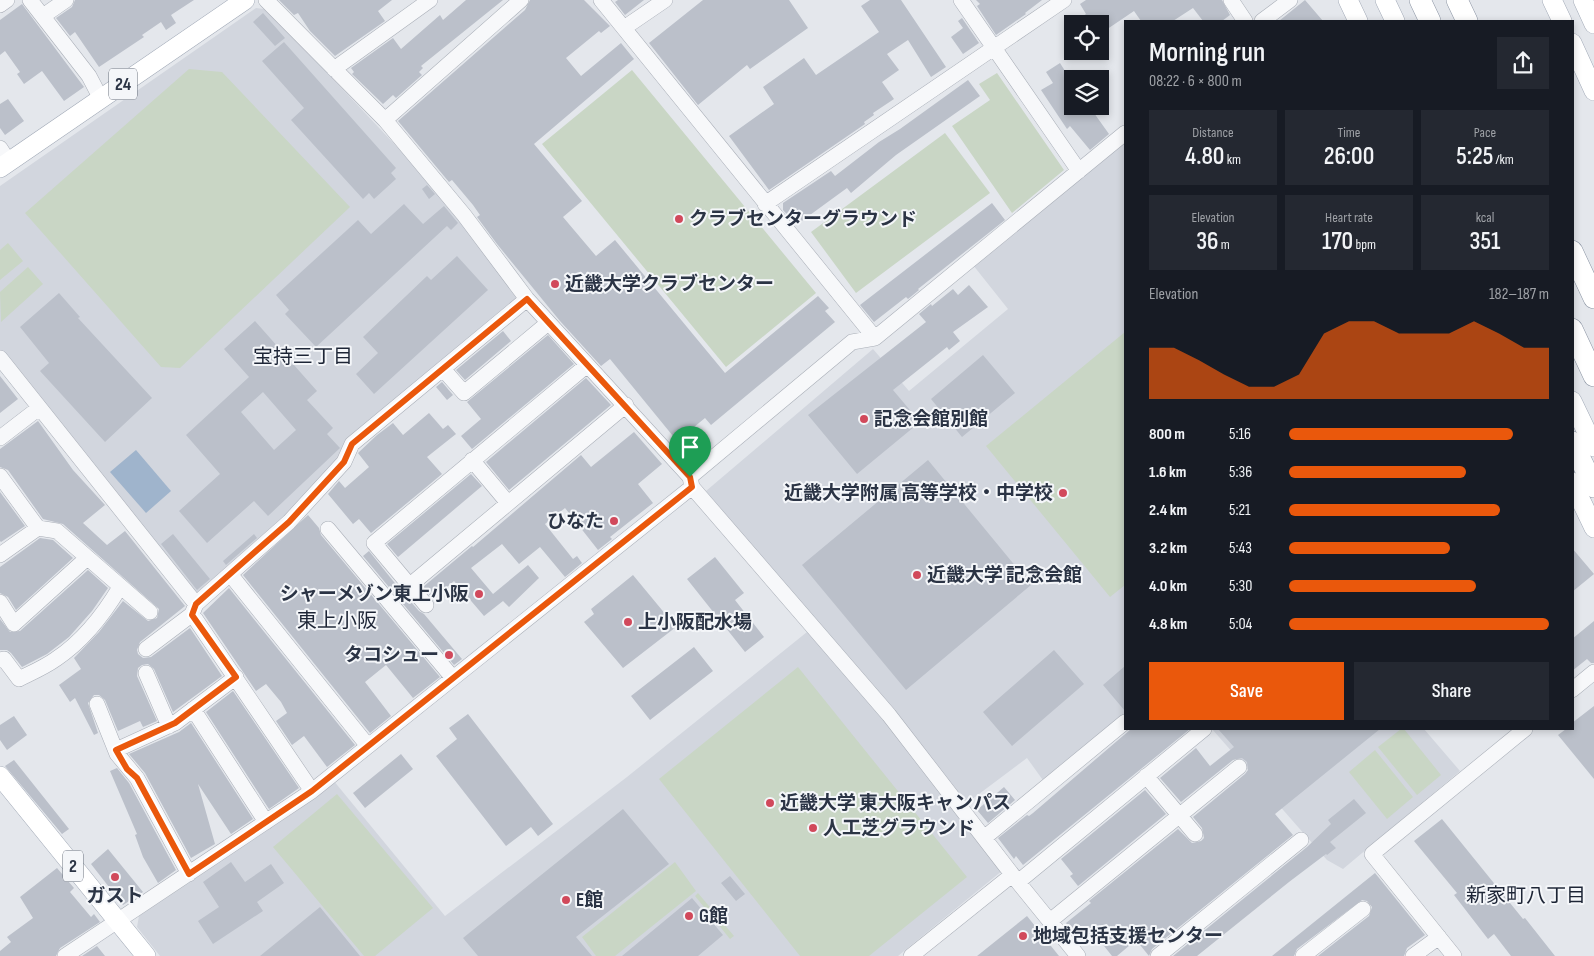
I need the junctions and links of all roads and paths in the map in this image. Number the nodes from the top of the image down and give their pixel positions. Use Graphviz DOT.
graph roads {
  1 [pos="7,0"];
  2 [pos="30,0"];
  3 [pos="66,0"];
  4 [pos="245,0"];
  5 [pos="266,0"];
  6 [pos="430,0"];
  7 [pos="521,0"];
  8 [pos="601,0"];
  9 [pos="665,0"];
  10 [pos="961,0"];
  11 [pos="1064,0"];
  12 [pos="1231,0"];
  13 [pos="1290,0"];
  14 [pos="1348,0"];
  15 [pos="1385,0"];
  16 [pos="1420,0"];
  17 [pos="1457,0"];
  18 [pos="1552,0"];
  19 [pos="1583,0"];
  20 [pos="0,5"];
  21 [pos="43,16"];
  22 [pos="1244,20"];
  23 [pos="1263,20"];
  24 [pos="1358,20"];
  25 [pos="1395,20"];
  26 [pos="1430,20"];
  27 [pos="1467,20"];
  28 [pos="1562,20"];
  29 [pos="1594,24"];
  30 [pos="624,28"];
  31 [pos="1574,47"];
  32 [pos="992,48"];
  33 [pos="334,69"];
  34 [pos="1594,91"];
  35 [pos="101,99"];
  36 [pos="385,120"];
  37 [pos="1124,134"];
  38 [pos="3,159"];
  39 [pos="1079,171"];
  40 [pos="765,204"];
  41 [pos="1574,255"];
  42 [pos="1594,298"];
  43 [pos="527,299"];
  44 [pos="548,323"];
  45 [pos="1574,333"];
  46 [pos="874,338"];
  47 [pos="0,358"];
  48 [pos="586,366"];
  49 [pos="443,369"];
  50 [pos="1594,376"];
  51 [pos="626,405"];
  52 [pos="1574,405"];
  53 [pos="39,408"];
  54 [pos="0,438"];
  55 [pos="1574,446"];
  56 [pos="1594,447"];
  57 [pos="472,460"];
  58 [pos="0,476"];
  59 [pos="691,482"];
  60 [pos="1574,486"];
  61 [pos="1594,488"];
  62 [pos="508,503"];
  63 [pos="38,528"];
  64 [pos="1594,528"];
  65 [pos="328,529"];
  66 [pos="0,555"];
  67 [pos="87,558"];
  68 [pos="230,574"];
  69 [pos="410,586"];
  70 [pos="120,587"];
  71 [pos="0,602"];
  72 [pos="426,605"];
  73 [pos="194,610"];
  74 [pos="150,612"];
  75 [pos="146,649"];
  76 [pos="0,660"];
  77 [pos="146,672"];
  78 [pos="1594,672"];
  79 [pos="236,677"];
  80 [pos="454,678"];
  81 [pos="1574,688"];
  82 [pos="97,704"];
  83 [pos="193,709"];
  84 [pos="1124,723"];
  85 [pos="169,726"];
  86 [pos="1203,730"];
  87 [pos="1524,730"];
  88 [pos="368,746"];
  89 [pos="116,750"];
  90 [pos="1239,768"];
  91 [pos="0,776"];
  92 [pos="1146,776"];
  93 [pos="312,791"];
  94 [pos="1180,815"];
  95 [pos="266,822"];
  96 [pos="1195,834"];
  97 [pos="984,838"];
  98 [pos="1301,840"];
  99 [pos="189,874"];
  100 [pos="1015,878"];
  101 [pos="1363,908"];
  102 [pos="119,921"];
  103 [pos="1050,921"];
  104 [pos="1439,937"];
  105 [pos="65,956"];
  106 [pos="146,956"];
  107 [pos="911,956"];
  108 [pos="1078,956"];
  109 [pos="1158,956"];
  110 [pos="1303,956"];
  111 [pos="1413,956"];
  112 [pos="1454,956"];
  1 -- 20 [label="street"];
  2 -- 21 [label="street"];
  3 -- 21 [label="street"];
  4 -- 35 [label="main road, 24"];
  5 -- 33 [label="street"];
  6 -- 33 [label="street"];
  7 -- 36 [label="street"];
  8 -- 30 [label="street"];
  9 -- 30 [label="street"];
  10 -- 32 [label="street"];
  11 -- 32 [label="street"];
  12 -- 22 [label="street"];
  13 -- 23 [label="street"];
  14 -- 24 [label="main road"];
  15 -- 25 [label="main road"];
  16 -- 26 [label="highway"];
  17 -- 27 [label="highway"];
  18 -- 28 [label="main road"];
  19 -- 29 [label="main road"];
  21 -- 35 [label="street"];
  30 -- 40 [label="street"];
  31 -- 34 [label="main road"];
  32 -- 39 [label="street"];
  32 -- 40 [label="street"];
  33 -- 36 [label="street"];
  35 -- 38 [label="main road, 24"];
  36 -- 43 [label="street"];
  37 -- 39 [label="street"];
  39 -- 46 [label="street"];
  40 -- 46 [label="street"];
  41 -- 42 [label="highway"];
  43 -- 44 [label="street"];
  43 -- 49 [label="street"];
  44 -- 48 [label="street"];
  44 -- 49 [label="street"];
  45 -- 50 [label="highway"];
  46 -- 59 [label="street"];
  47 -- 53 [label="street"];
  48 -- 51 [label="street"];
  48 -- 57 [label="street"];
  49 -- 68 [label="street"];
  51 -- 59 [label="street"];
  51 -- 62 [label="street"];
  52 -- 56 [label="main road"];
  53 -- 54 [label="street"];
  53 -- 73 [label="street"];
  55 -- 61 [label="highway"];
  57 -- 62 [label="street"];
  57 -- 69 [label="street"];
  58 -- 63 [label="street"];
  59 -- 80 [label="street"];
  59 -- 97 [label="street"];
  60 -- 64 [label="main road"];
  62 -- 69 [label="street"];
  63 -- 66 [label="street"];
  63 -- 67 [label="street"];
  65 -- 80 [label="street"];
  67 -- 70 [label="street"];
  67 -- 71 [label="street"];
  68 -- 73 [label="street"];
  68 -- 88 [label="street"];
  69 -- 72 [label="street"];
  70 -- 74 [label="street"];
  70 -- 76 [label="street"];
  73 -- 75 [label="street"];
  73 -- 79 [label="street"];
  77 -- 85 [label="street"];
  78 -- 81 [label="street"];
  79 -- 83 [label="street"];
  79 -- 93 [label="street"];
  80 -- 88 [label="street"];
  82 -- 89 [label="street"];
  83 -- 85 [label="street"];
  83 -- 95 [label="street"];
  84 -- 97 [label="street"];
  85 -- 89 [label="street"];
  86 -- 92 [label="street"];
  87 -- 104 [label="street"];
  88 -- 93 [label="street"];
  89 -- 99 [label="street"];
  90 -- 94 [label="street"];
  91 -- 102 [label="main road, 2"];
  92 -- 94 [label="street"];
  92 -- 100 [label="street"];
  93 -- 95 [label="street"];
  94 -- 96 [label="street"];
  94 -- 103 [label="street"];
  95 -- 99 [label="street"];
  97 -- 100 [label="street"];
  98 -- 109 [label="street"];
  99 -- 102 [label="street"];
  100 -- 103 [label="street"];
  100 -- 107 [label="street"];
  101 -- 110 [label="street"];
  102 -- 105 [label="street"];
  102 -- 106 [label="main road, 2"];
  103 -- 108 [label="street"];
  104 -- 111 [label="street"];
  104 -- 112 [label="street"];
}
